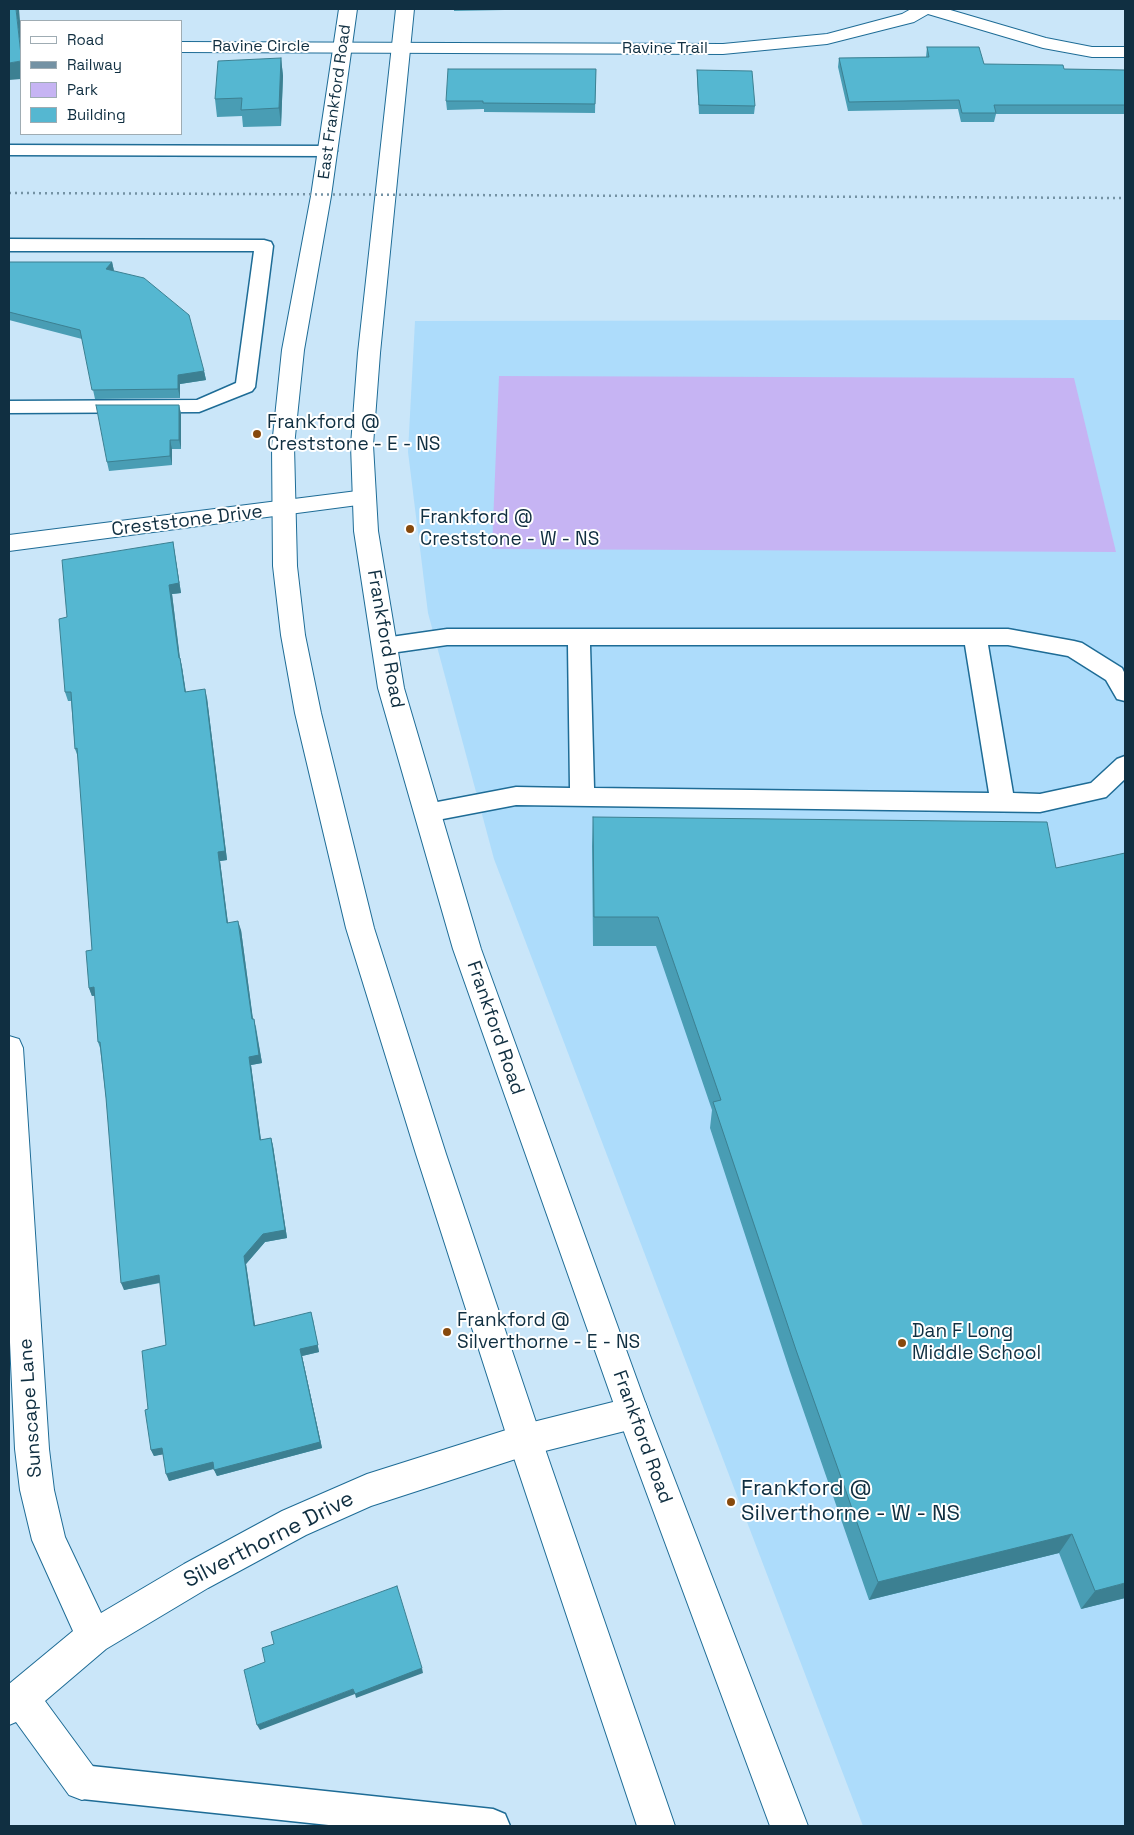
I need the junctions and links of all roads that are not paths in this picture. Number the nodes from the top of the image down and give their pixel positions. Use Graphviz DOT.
graph roads {
  1 [pos="348,9"];
  2 [pos="405,9"];
  3 [pos="924,9"];
  4 [pos="930,9"];
  5 [pos="182,46"];
  6 [pos="401,46"];
  7 [pos="342,47"];
  8 [pos="1125,52"];
  9 [pos="9,150"];
  10 [pos="328,151"];
  11 [pos="9,245"];
  12 [pos="9,407"];
  13 [pos="365,498"];
  14 [pos="283,508"];
  15 [pos="9,543"];
  16 [pos="579,637"];
  17 [pos="975,637"];
  18 [pos="384,646"];
  19 [pos="1125,693"];
  20 [pos="1125,765"];
  21 [pos="582,796"];
  22 [pos="1003,803"];
  23 [pos="427,813"];
  24 [pos="9,1048"];
  25 [pos="18,1371"];
  26 [pos="633,1413"];
  27 [pos="524,1440"];
  28 [pos="94,1637"];
  29 [pos="14,1702"];
  30 [pos="82,1782"];
  31 [pos="493,1826"];
  32 [pos="656,1826"];
  33 [pos="789,1826"];
  1 -- 7 [label="main road, East Frankford Road"];
  2 -- 6 [label="main road"];
  3 -- 6 [label="main road, Ravine Trail"];
  4 -- 8 [label="main road"];
  5 -- 7 [label="main road, Ravine Circle"];
  6 -- 7 [label="main road, Ravine Circle"];
  6 -- 13 [label="main road, Frankford Road"];
  7 -- 10 [label="main road, East Frankford Road"];
  9 -- 10 [label="lane"];
  10 -- 14 [label="main road, East Frankford Road"];
  11 -- 12 [label="lane"];
  13 -- 14 [label="main road, Creststone Drive"];
  13 -- 18 [label="main road, Frankford Road"];
  14 -- 15 [label="main road, Creststone Drive"];
  14 -- 27 [label="main road"];
  16 -- 17 [label="lane"];
  16 -- 18 [label="lane"];
  16 -- 21 [label="lane"];
  17 -- 19 [label="lane"];
  17 -- 22 [label="lane"];
  18 -- 23 [label="main road, Frankford Road"];
  20 -- 22 [label="lane"];
  21 -- 22 [label="lane"];
  21 -- 23 [label="lane"];
  23 -- 26 [label="main road, Frankford Road"];
  24 -- 25 [label="main road, Sunscape Lane"];
  25 -- 28 [label="main road, Sunscape Lane"];
  26 -- 27 [label="main road, Silverthorne Drive"];
  26 -- 33 [label="main road, Frankford Road"];
  27 -- 28 [label="main road, Silverthorne Drive"];
  27 -- 32 [label="main road"];
  28 -- 29 [label="main road, Silverthorne Drive"];
  29 -- 30 [label="main road, Silverthorne Drive"];
  30 -- 31 [label="lane"];
}
